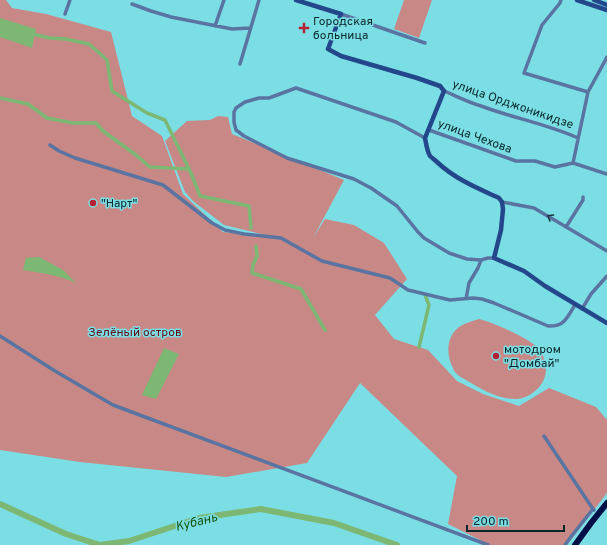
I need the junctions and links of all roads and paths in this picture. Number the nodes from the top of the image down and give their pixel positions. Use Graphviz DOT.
graph roads {
  1 [pos="70,0"];
  2 [pos="224,0"];
  3 [pos="259,0"];
  4 [pos="297,0"];
  5 [pos="561,0"];
  6 [pos="577,0"];
  7 [pos="594,0"];
  8 [pos="132,4"];
  9 [pos="607,5"];
  10 [pos="607,10"];
  11 [pos="66,14"];
  12 [pos="342,14"];
  13 [pos="215,26"];
  14 [pos="250,28"];
  15 [pos="425,43"];
  16 [pos="607,57"];
  17 [pos="240,64"];
  18 [pos="444,91"];
  19 [pos="588,92"];
  20 [pos="429,130"];
  21 [pos="425,138"];
  22 [pos="578,138"];
  23 [pos="50,145"];
  24 [pos="572,163"];
  25 [pos="607,174"];
  26 [pos="583,197"];
  27 [pos="502,202"];
  28 [pos="566,227"];
  29 [pos="607,251"];
  30 [pos="494,258"];
  31 [pos="481,260"];
  32 [pos="607,276"];
  33 [pos="466,299"];
  34 [pos="575,305"];
  35 [pos="582,309"];
  36 [pos="607,323"];
  37 [pos="0,336"];
  38 [pos="544,436"];
  39 [pos="607,503"];
  40 [pos="607,508"];
  41 [pos="596,511"];
  42 [pos="488,545"];
  43 [pos="565,545"];
  44 [pos="575,545"];
  45 [pos="579,545"];
  1 -- 11 [label="street"];
  2 -- 13 [label="street"];
  3 -- 14 [label="street"];
  4 -- 12 [label="street"];
  5 -- 19 [label="street"];
  6 -- 10 [label="street"];
  7 -- 9 [label="street"];
  8 -- 13 [label="street"];
  12 -- 15 [label="street"];
  12 -- 18 [label="street, улица Орджоникидзе"];
  13 -- 14 [label="street"];
  14 -- 17 [label="street"];
  16 -- 19 [label="street"];
  18 -- 20 [label="street"];
  18 -- 22 [label="street, улица Орджоникидзе"];
  19 -- 22 [label="street"];
  20 -- 21 [label="street"];
  20 -- 24 [label="street, улица Чехова"];
  21 -- 27 [label="street"];
  21 -- 31 [label="street, улица Чехова"];
  22 -- 24 [label="street"];
  23 -- 33 [label="street"];
  24 -- 25 [label="street, улица Чехова"];
  26 -- 28 [label="street"];
  28 -- 27 [label="street, one-way"];
  27 -- 30 [label="street"];
  28 -- 29 [label="street"];
  30 -- 31 [label="street"];
  30 -- 34 [label="street"];
  31 -- 33 [label="street"];
  32 -- 35 [label="street"];
  33 -- 34 [label="street"];
  34 -- 35 [label="street"];
  35 -- 36 [label="street"];
  37 -- 42 [label="street"];
  38 -- 41 [label="street"];
  39 -- 41 [label="highway"];
  40 -- 45 [label="highway"];
  41 -- 43 [label="street"];
  41 -- 44 [label="highway"];
}
